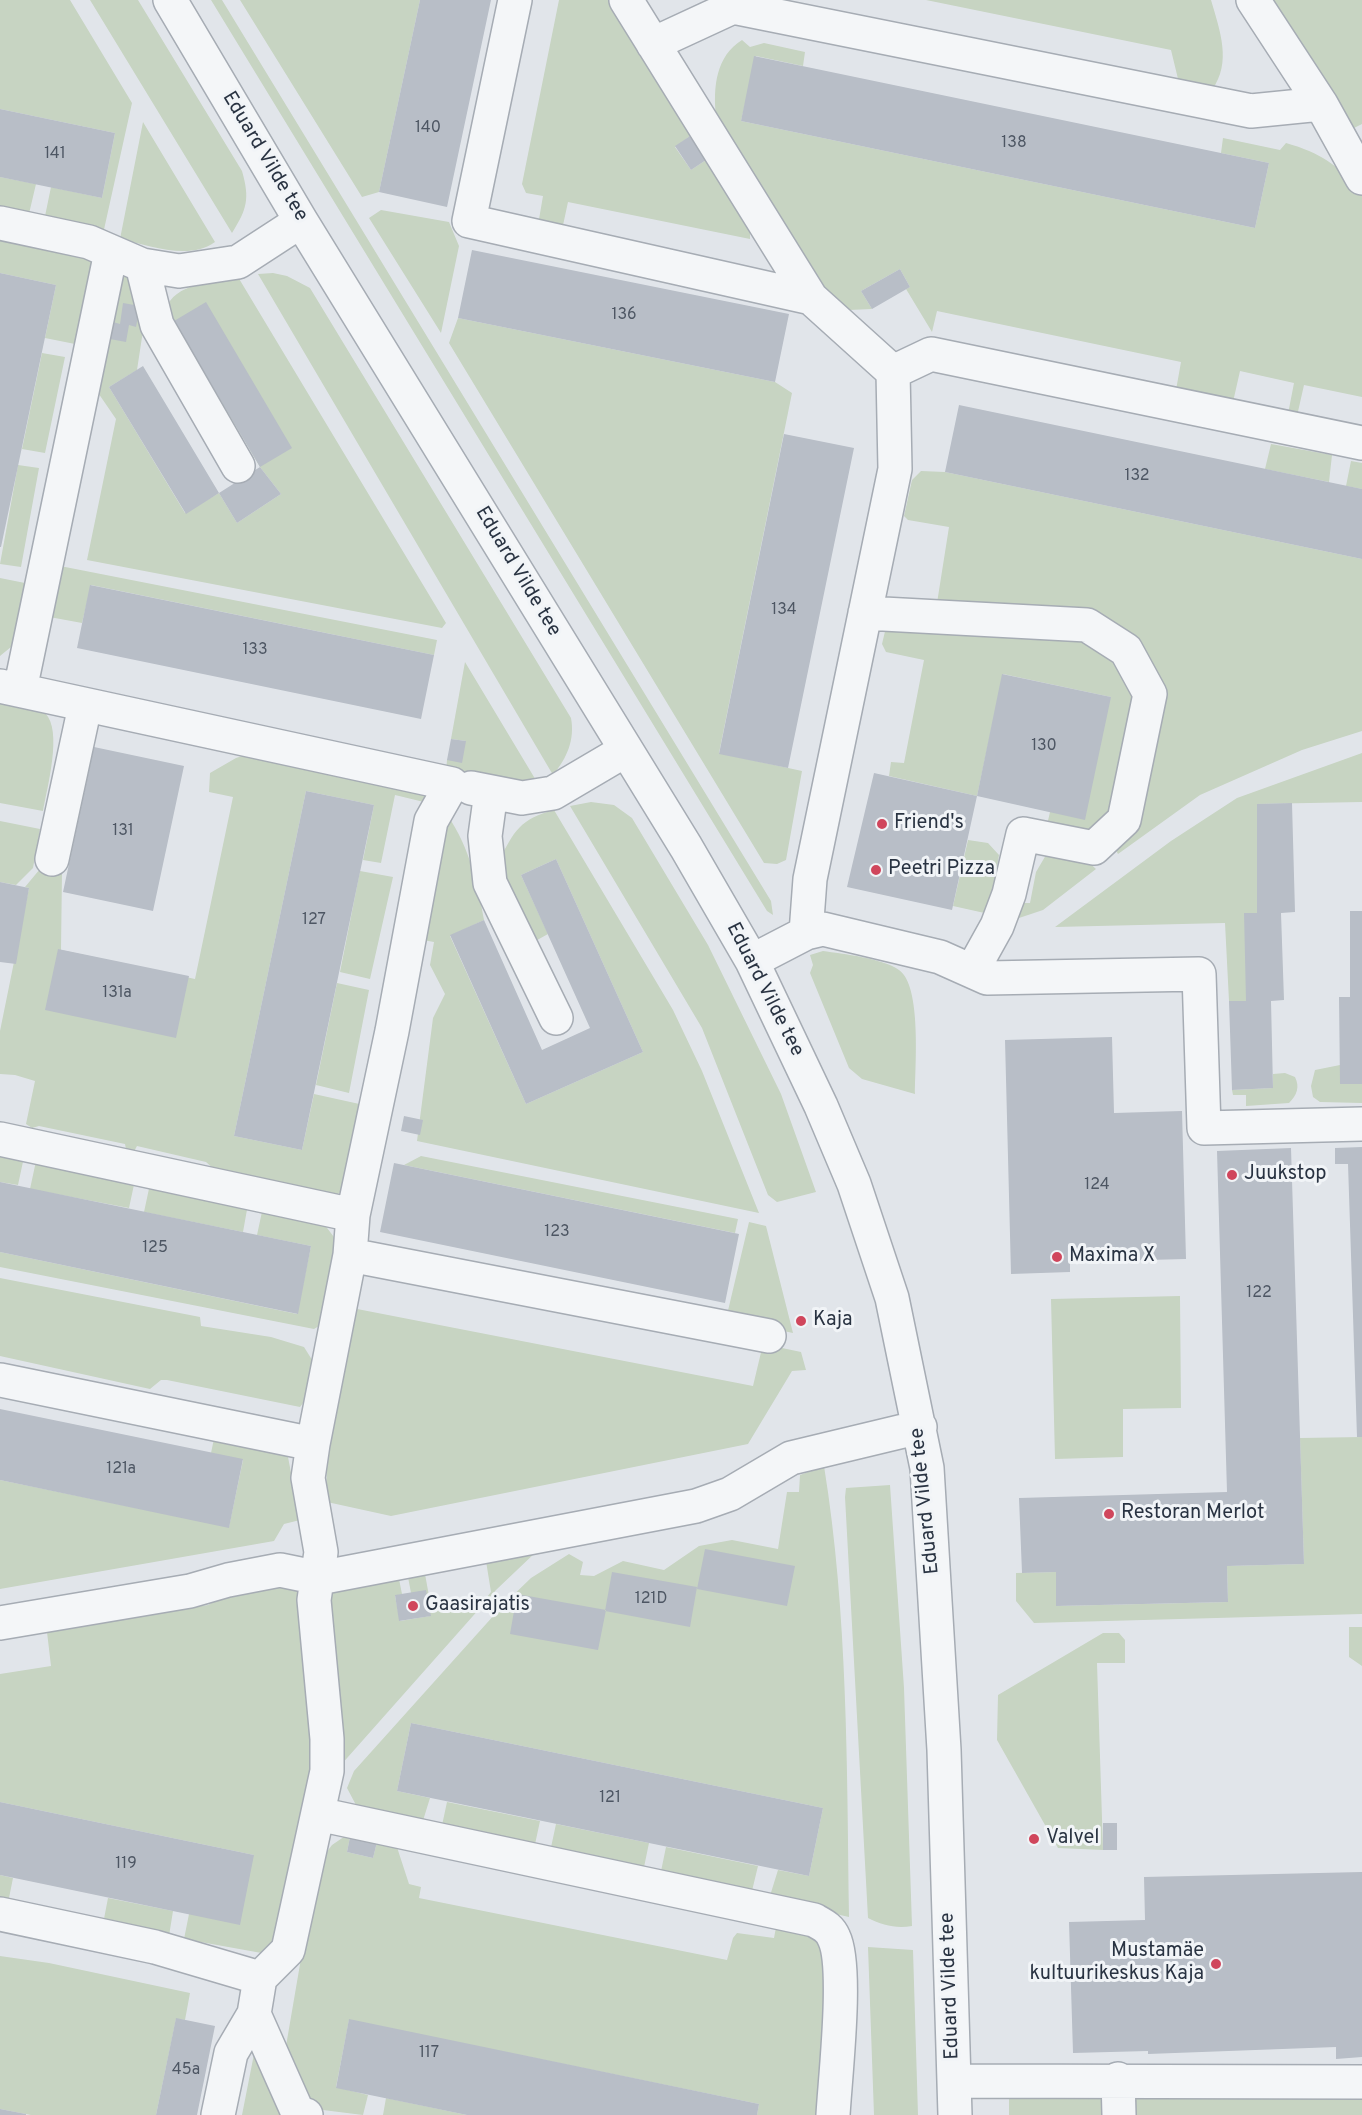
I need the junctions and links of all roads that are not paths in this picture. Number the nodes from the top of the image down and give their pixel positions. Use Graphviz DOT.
graph roads {
  1 [pos="170,0"];
  2 [pos="515,0"];
  3 [pos="626,0"];
  4 [pos="1253,0"];
  5 [pos="653,44"];
  6 [pos="1321,104"];
  7 [pos="1362,178"];
  8 [pos="302,221"];
  9 [pos="0,223"];
  10 [pos="111,252"];
  11 [pos="142,265"];
  12 [pos="811,298"];
  13 [pos="893,372"];
  14 [pos="1362,443"];
  15 [pos="238,465"];
  16 [pos="865,613"];
  17 [pos="10,688"];
  18 [pos="85,706"];
  19 [pos="626,750"];
  20 [pos="452,784"];
  21 [pos="492,792"];
  22 [pos="52,859"];
  23 [pos="806,933"];
  24 [pos="752,961"];
  25 [pos="972,971"];
  26 [pos="556,1018"];
  27 [pos="1362,1124"];
  28 [pos="0,1139"];
  29 [pos="353,1215"];
  30 [pos="350,1255"];
  31 [pos="769,1336"];
  32 [pos="0,1380"];
  33 [pos="920,1428"];
  34 [pos="313,1444"];
  35 [pos="319,1578"];
  36 [pos="0,1623"];
  37 [pos="318,1814"];
  38 [pos="0,1914"];
  39 [pos="260,1978"];
  40 [pos="254,2014"];
  41 [pos="1118,2079"];
  42 [pos="954,2080"];
  43 [pos="1362,2082"];
  44 [pos="218,2115"];
  45 [pos="306,2115"];
  46 [pos="833,2115"];
  47 [pos="955,2115"];
  48 [pos="1119,2115"];
  1 -- 8 [label="street, Eduard Vilde tee"];
  2 -- 12 [label="street"];
  3 -- 5 [label="street"];
  4 -- 6 [label="street"];
  5 -- 6 [label="street"];
  5 -- 12 [label="street"];
  6 -- 7 [label="street"];
  8 -- 11 [label="street"];
  8 -- 19 [label="street, Eduard Vilde tee"];
  9 -- 10 [label="street"];
  10 -- 11 [label="street"];
  10 -- 17 [label="street"];
  11 -- 15 [label="street"];
  12 -- 13 [label="street"];
  13 -- 14 [label="street"];
  13 -- 16 [label="street"];
  16 -- 23 [label="street"];
  16 -- 25 [label="street"];
  17 -- 18 [label="street"];
  18 -- 20 [label="street"];
  18 -- 22 [label="street"];
  19 -- 21 [label="street"];
  19 -- 24 [label="street, Eduard Vilde tee"];
  20 -- 21 [label="street"];
  20 -- 29 [label="street"];
  21 -- 26 [label="street"];
  23 -- 24 [label="street"];
  23 -- 25 [label="street"];
  24 -- 33 [label="street, Eduard Vilde tee"];
  25 -- 27 [label="street"];
  28 -- 29 [label="street"];
  29 -- 30 [label="street"];
  30 -- 31 [label="street"];
  30 -- 34 [label="street"];
  32 -- 34 [label="street"];
  33 -- 35 [label="street"];
  33 -- 42 [label="street, Eduard Vilde tee"];
  34 -- 35 [label="street"];
  35 -- 36 [label="street"];
  35 -- 37 [label="street"];
  37 -- 39 [label="street"];
  37 -- 46 [label="street"];
  38 -- 39 [label="street"];
  39 -- 40 [label="street"];
  40 -- 44 [label="street"];
  40 -- 45 [label="street"];
  41 -- 42 [label="street"];
  41 -- 43 [label="street"];
  41 -- 48 [label="street"];
  42 -- 47 [label="street, Eduard Vilde tee"];
}
